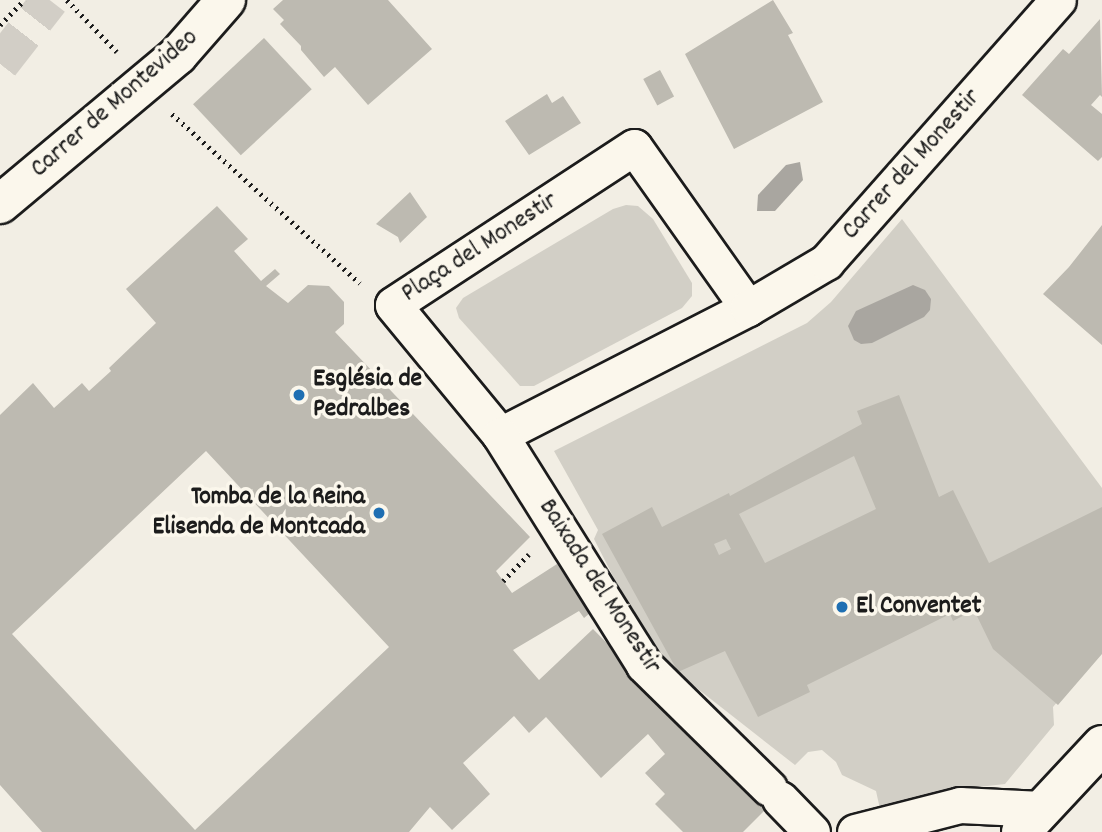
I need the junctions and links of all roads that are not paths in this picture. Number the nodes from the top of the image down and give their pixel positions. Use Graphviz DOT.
graph roads {
  1 [pos="226,0"];
  2 [pos="1058,0"];
  3 [pos="0,204"];
  4 [pos="748,308"];
  5 [pos="500,435"];
  6 [pos="1102,745"];
  7 [pos="1031,820"];
  8 [pos="812,832"];
  9 [pos="855,832"];
  1 -- 3 [label="street, Carrer de Montevideo"];
  2 -- 4 [label="street, Carrer del Monestir"];
  4 -- 5 [label="street"];
  4 -- 5 [label="street, Plaça del Monestir"];
  5 -- 8 [label="street, Baixada del Monestir"];
  6 -- 7 [label="street"];
  7 -- 9 [label="street"];
}
